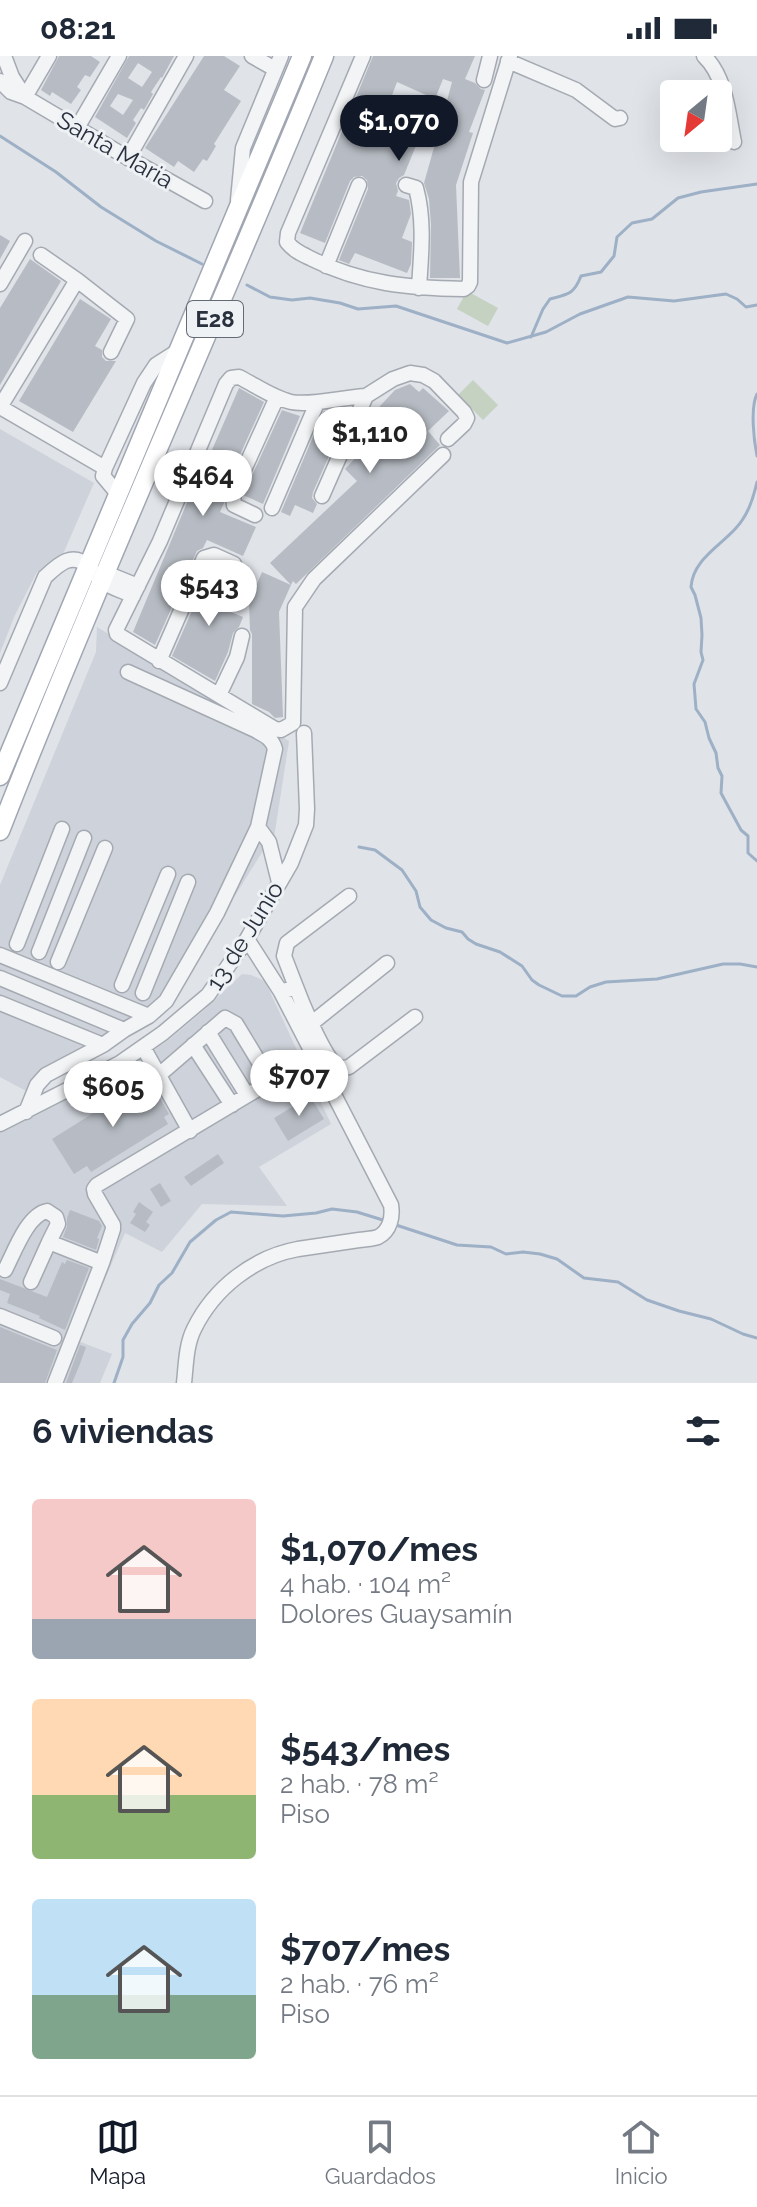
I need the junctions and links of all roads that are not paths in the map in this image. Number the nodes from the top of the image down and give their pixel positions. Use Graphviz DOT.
graph roads {
  1 [pos="4,56"];
  2 [pos="49,56"];
  3 [pos="119,56"];
  4 [pos="186,56"];
  5 [pos="252,56"];
  6 [pos="302,56"];
  7 [pos="324,56"];
  8 [pos="363,56"];
  9 [pos="490,56"];
  10 [pos="704,56"];
  11 [pos="509,58"];
  12 [pos="278,63"];
  13 [pos="484,80"];
  14 [pos="0,81"];
  15 [pos="25,97"];
  16 [pos="620,118"];
  17 [pos="77,128"];
  18 [pos="734,142"];
  19 [pos="128,158"];
  20 [pos="359,185"];
  21 [pos="406,185"];
  22 [pos="205,201"];
  23 [pos="237,214"];
  24 [pos="25,241"];
  25 [pos="41,255"];
  26 [pos="326,266"];
  27 [pos="77,280"];
  28 [pos="0,284"];
  29 [pos="419,288"];
  30 [pos="178,351"];
  31 [pos="111,352"];
  32 [pos="366,396"];
  33 [pos="277,397"];
  34 [pos="317,403"];
  35 [pos="0,407"];
  36 [pos="448,439"];
  37 [pos="443,455"];
  38 [pos="105,468"];
  39 [pos="118,494"];
  40 [pos="322,496"];
  41 [pos="272,508"];
  42 [pos="255,515"];
  43 [pos="234,564"];
  44 [pos="87,565"];
  45 [pos="105,577"];
  46 [pos="136,591"];
  47 [pos="242,636"];
  48 [pos="159,661"];
  49 [pos="128,672"];
  50 [pos="0,683"];
  51 [pos="219,695"];
  52 [pos="304,733"];
  53 [pos="0,776"];
  54 [pos="258,827"];
  55 [pos="62,829"];
  56 [pos="0,831"];
  57 [pos="84,838"];
  58 [pos="105,848"];
  59 [pos="168,874"];
  60 [pos="188,882"];
  61 [pos="279,882"];
  62 [pos="349,896"];
  63 [pos="247,939"];
  64 [pos="17,944"];
  65 [pos="39,952"];
  66 [pos="0,955"];
  67 [pos="58,962"];
  68 [pos="387,963"];
  69 [pos="0,978"];
  70 [pos="122,985"];
  71 [pos="296,987"];
  72 [pos="281,992"];
  73 [pos="143,993"];
  74 [pos="0,1003"];
  75 [pos="149,1016"];
  76 [pos="415,1017"];
  77 [pos="312,1023"];
  78 [pos="124,1030"];
  79 [pos="208,1032"];
  80 [pos="103,1045"];
  81 [pos="193,1045"];
  82 [pos="143,1047"];
  83 [pos="159,1075"];
  84 [pos="247,1095"];
  85 [pos="232,1105"];
  86 [pos="26,1112"];
  87 [pos="0,1124"];
  88 [pos="190,1131"];
  89 [pos="49,1242"];
  90 [pos="102,1263"];
  91 [pos="5,1270"];
  92 [pos="31,1282"];
  93 [pos="0,1316"];
  94 [pos="54,1338"];
  95 [pos="55,1383"];
  96 [pos="184,1383"];
  1 -- 15 [label="street"];
  2 -- 15 [label="street"];
  3 -- 17 [label="street"];
  4 -- 19 [label="street"];
  5 -- 12 [label="street"];
  6 -- 23 [label="main road, E28"];
  7 -- 45 [label="main road, E28"];
  8 -- 26 [label="street"];
  9 -- 13 [label="street"];
  10 -- 18 [label="street"];
  11 -- 16 [label="street"];
  11 -- 29 [label="street"];
  12 -- 23 [label="street"];
  14 -- 15 [label="street, Santa Maria"];
  15 -- 17 [label="street, Santa Maria"];
  17 -- 19 [label="street, Santa Maria"];
  19 -- 22 [label="street, Santa Maria"];
  20 -- 26 [label="street"];
  21 -- 29 [label="street"];
  23 -- 30 [label="main road, E28"];
  24 -- 28 [label="street"];
  25 -- 27 [label="street"];
  26 -- 29 [label="street"];
  27 -- 31 [label="street"];
  27 -- 35 [label="street"];
  30 -- 38 [label="street"];
  30 -- 39 [label="main road, E28"];
  32 -- 34 [label="street"];
  32 -- 36 [label="street"];
  32 -- 40 [label="street"];
  33 -- 34 [label="street"];
  33 -- 42 [label="street"];
  33 -- 46 [label="street"];
  34 -- 41 [label="street"];
  35 -- 38 [label="street"];
  37 -- 51 [label="street"];
  38 -- 39 [label="street"];
  39 -- 44 [label="main road, E28"];
  43 -- 48 [label="street"];
  44 -- 45 [label="street"];
  44 -- 50 [label="street"];
  44 -- 53 [label="main road, E28"];
  45 -- 46 [label="street"];
  45 -- 56 [label="main road, E28"];
  46 -- 48 [label="street"];
  47 -- 51 [label="street"];
  48 -- 51 [label="street"];
  49 -- 54 [label="street"];
  52 -- 61 [label="street, 13 de Junio"];
  54 -- 61 [label="street"];
  54 -- 75 [label="street"];
  55 -- 64 [label="street"];
  57 -- 65 [label="street"];
  58 -- 67 [label="street"];
  59 -- 70 [label="street"];
  60 -- 73 [label="street"];
  61 -- 63 [label="street, 13 de Junio"];
  62 -- 71 [label="street"];
  63 -- 72 [label="street"];
  63 -- 82 [label="street, 13 de Junio"];
  66 -- 75 [label="street"];
  68 -- 77 [label="street"];
  69 -- 78 [label="street"];
  71 -- 72 [label="street"];
  71 -- 77 [label="street"];
  72 -- 96 [label="street"];
  74 -- 80 [label="street"];
  75 -- 78 [label="street"];
  76 -- 77 [label="street"];
  78 -- 80 [label="street"];
  79 -- 81 [label="street"];
  79 -- 84 [label="street"];
  79 -- 84 [label="street"];
  80 -- 86 [label="street"];
  81 -- 83 [label="street"];
  81 -- 85 [label="street"];
  82 -- 83 [label="street"];
  82 -- 86 [label="street, 13 de Junio"];
  83 -- 88 [label="street"];
  84 -- 85 [label="street"];
  85 -- 88 [label="street"];
  86 -- 87 [label="street, 13 de Junio"];
  88 -- 90 [label="street"];
  89 -- 90 [label="street"];
  89 -- 91 [label="street"];
  89 -- 92 [label="street"];
  90 -- 95 [label="street"];
  93 -- 94 [label="street"];
}
